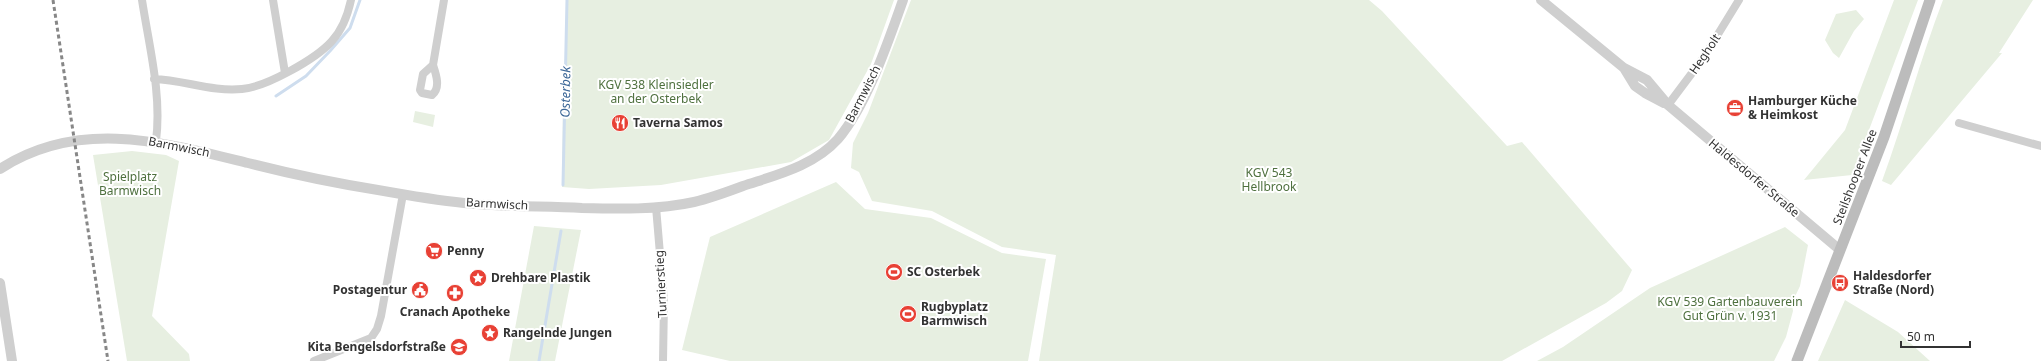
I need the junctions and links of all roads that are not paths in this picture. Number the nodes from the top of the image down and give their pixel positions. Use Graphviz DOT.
graph roads {
  1 [pos="142,0"];
  2 [pos="273,0"];
  3 [pos="351,0"];
  4 [pos="444,0"];
  5 [pos="903,0"];
  6 [pos="1541,0"];
  7 [pos="1739,0"];
  8 [pos="1930,0"];
  9 [pos="433,65"];
  10 [pos="284,73"];
  11 [pos="154,79"];
  12 [pos="1668,105"];
  13 [pos="1959,123"];
  14 [pos="156,141"];
  15 [pos="2041,146"];
  16 [pos="0,169"];
  17 [pos="404,194"];
  18 [pos="656,207"];
  19 [pos="1840,250"];
  20 [pos="0,283"];
  21 [pos="12,361"];
  22 [pos="314,361"];
  23 [pos="663,361"];
  24 [pos="1797,361"];
  1 -- 11 [label="street"];
  2 -- 10 [label="street"];
  3 -- 10 [label="street"];
  4 -- 9 [label="street"];
  5 -- 18 [label="street, Barmwisch"];
  6 -- 12 [label="street, Haldesdorfer Straße"];
  7 -- 12 [label="street, Hegholt"];
  8 -- 19 [label="main road, Steilshooper Allee"];
  10 -- 11 [label="street"];
  11 -- 14 [label="street"];
  12 -- 19 [label="street, Haldesdorfer Straße"];
  13 -- 15 [label="street"];
  14 -- 16 [label="street, Barmwisch"];
  14 -- 17 [label="street, Barmwisch"];
  17 -- 18 [label="street, Barmwisch"];
  17 -- 22 [label="street"];
  18 -- 23 [label="street, Turnierstieg"];
  19 -- 24 [label="main road, Steilshooper Allee"];
  20 -- 21 [label="street"];
}
